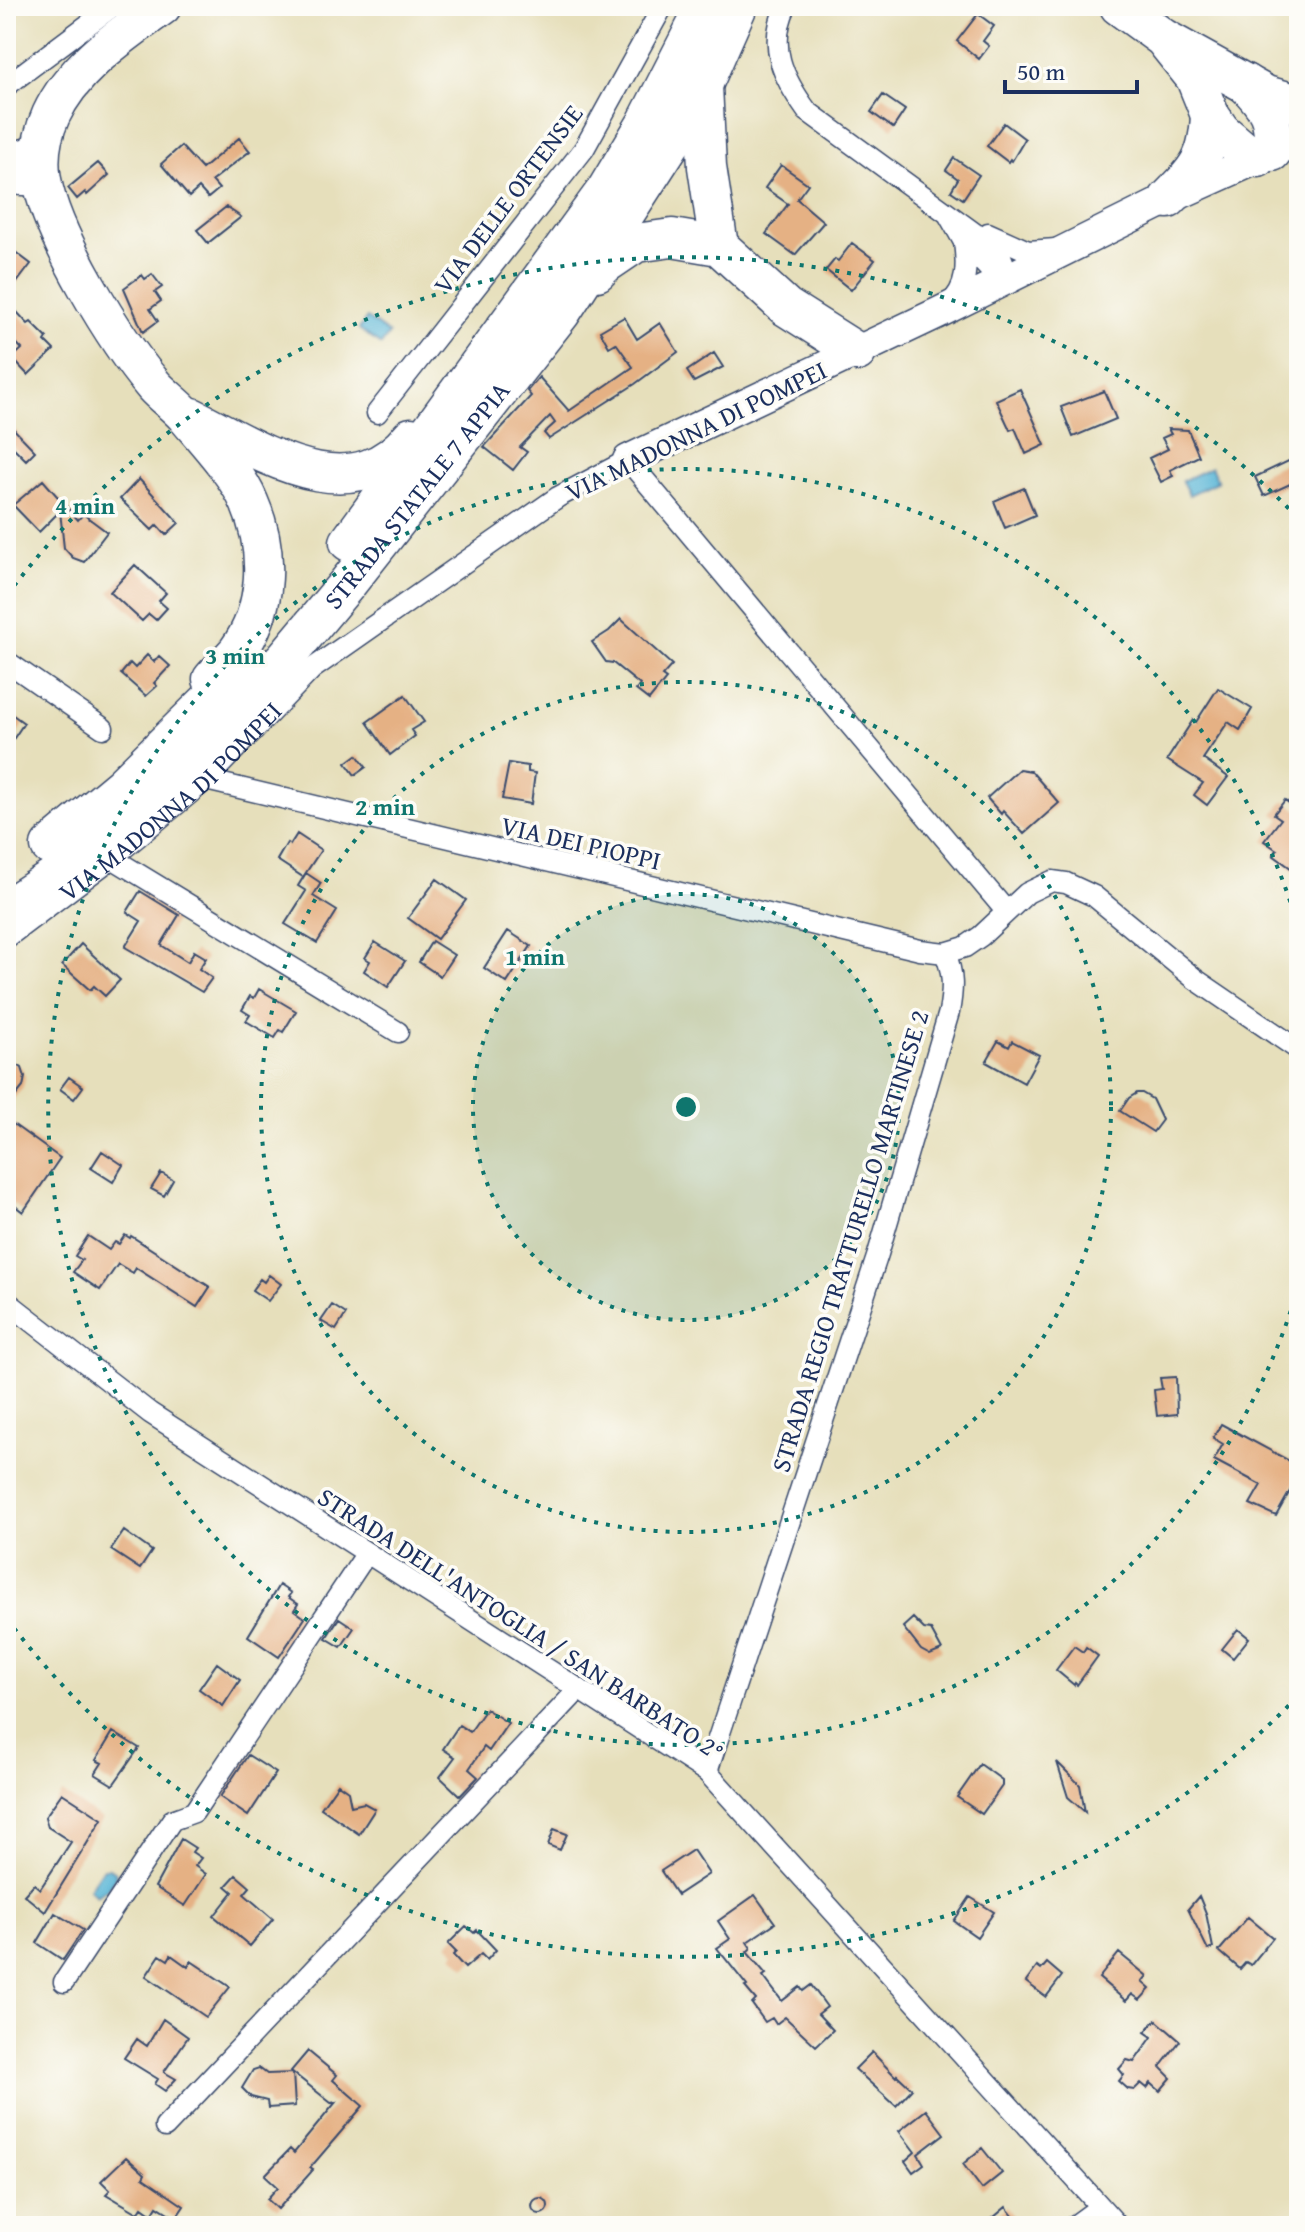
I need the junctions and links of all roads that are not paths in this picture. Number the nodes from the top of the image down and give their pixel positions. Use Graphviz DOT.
graph roads {
  1 [pos="113,6"];
  2 [pos="162,6"];
  3 [pos="663,6"];
  4 [pos="706,6"];
  5 [pos="738,6"];
  6 [pos="786,6"];
  7 [pos="1119,6"];
  8 [pos="1163,38"];
  9 [pos="1243,81"];
  10 [pos="703,85"];
  11 [pos="6,86"];
  12 [pos="1299,104"];
  13 [pos="1210,115"];
  14 [pos="1276,150"];
  15 [pos="24,168"];
  16 [pos="1168,199"];
  17 [pos="948,214"];
  18 [pos="964,242"];
  19 [pos="1080,243"];
  20 [pos="719,246"];
  21 [pos="560,256"];
  22 [pos="1001,282"];
  23 [pos="561,313"];
  24 [pos="938,313"];
  25 [pos="857,352"];
  26 [pos="183,413"];
  27 [pos="377,413"];
  28 [pos="628,460"];
  29 [pos="6,661"];
  30 [pos="103,728"];
  31 [pos="206,780"];
  32 [pos="122,786"];
  33 [pos="112,858"];
  34 [pos="6,880"];
  35 [pos="6,909"];
  36 [pos="1006,911"];
  37 [pos="6,938"];
  38 [pos="945,953"];
  39 [pos="398,1032"];
  40 [pos="1299,1050"];
  41 [pos="6,1301"];
  42 [pos="367,1553"];
  43 [pos="579,1689"];
  44 [pos="707,1772"];
  45 [pos="64,1982"];
  46 [pos="165,2127"];
  47 [pos="1100,2207"];
  48 [pos="1074,2226"];
  49 [pos="1118,2226"];
  1 -- 11 [label="street"];
  2 -- 15 [label="highway"];
  3 -- 27 [label="street, VIA DELLE ORTENSIE"];
  4 -- 21 [label="highway, STRADA STATALE 7 APPIA"];
  5 -- 10 [label="highway, STRADA STATALE 7 APPIA"];
  6 -- 17 [label="street"];
  7 -- 8 [label="highway"];
  8 -- 9 [label="highway"];
  8 -- 13 [label="highway"];
  9 -- 12 [label="highway"];
  9 -- 14 [label="highway"];
  10 -- 20 [label="highway"];
  10 -- 23 [label="highway, STRADA STATALE 7 APPIA"];
  13 -- 14 [label="highway"];
  13 -- 16 [label="highway"];
  14 -- 16 [label="street, VIA MADONNA DI POMPEI"];
  15 -- 26 [label="highway"];
  16 -- 19 [label="street, VIA MADONNA DI POMPEI"];
  17 -- 18 [label="street"];
  17 -- 19 [label="street"];
  17 -- 22 [label="street"];
  18 -- 22 [label="street"];
  18 -- 24 [label="street"];
  19 -- 22 [label="street, VIA MADONNA DI POMPEI"];
  20 -- 23 [label="highway"];
  20 -- 25 [label="highway"];
  21 -- 26 [label="highway"];
  21 -- 32 [label="highway, STRADA STATALE 7 APPIA"];
  22 -- 24 [label="street, VIA MADONNA DI POMPEI"];
  23 -- 35 [label="highway, STRADA STATALE 7 APPIA"];
  24 -- 25 [label="street, VIA MADONNA DI POMPEI"];
  25 -- 28 [label="street, VIA MADONNA DI POMPEI"];
  26 -- 32 [label="highway"];
  28 -- 31 [label="street, VIA MADONNA DI POMPEI"];
  28 -- 36 [label="street"];
  29 -- 30 [label="street"];
  31 -- 33 [label="street, VIA MADONNA DI POMPEI"];
  31 -- 38 [label="street, VIA DEI PIOPPI"];
  32 -- 34 [label="highway, STRADA STATALE 7 APPIA"];
  33 -- 37 [label="street, VIA MADONNA DI POMPEI"];
  33 -- 39 [label="street"];
  36 -- 38 [label="street"];
  36 -- 40 [label="street"];
  38 -- 44 [label="street, STRADA REGIO TRATTURELLO MARTINESE 2"];
  41 -- 42 [label="street, STRADA DELL'ANTOGLIA / SAN BARBATO 2°"];
  42 -- 43 [label="street, STRADA DELL'ANTOGLIA / SAN BARBATO 2°"];
  42 -- 45 [label="street"];
  43 -- 44 [label="street, STRADA DELL'ANTOGLIA / SAN BARBATO 2°"];
  43 -- 46 [label="street"];
  44 -- 47 [label="street, STRADA DELL'ANTOGLIA / SAN BARBATO 2°"];
  47 -- 48 [label="street"];
  47 -- 49 [label="street, STRADA DELL'ANTOGLIA / SAN BARBATO 2°"];
}
